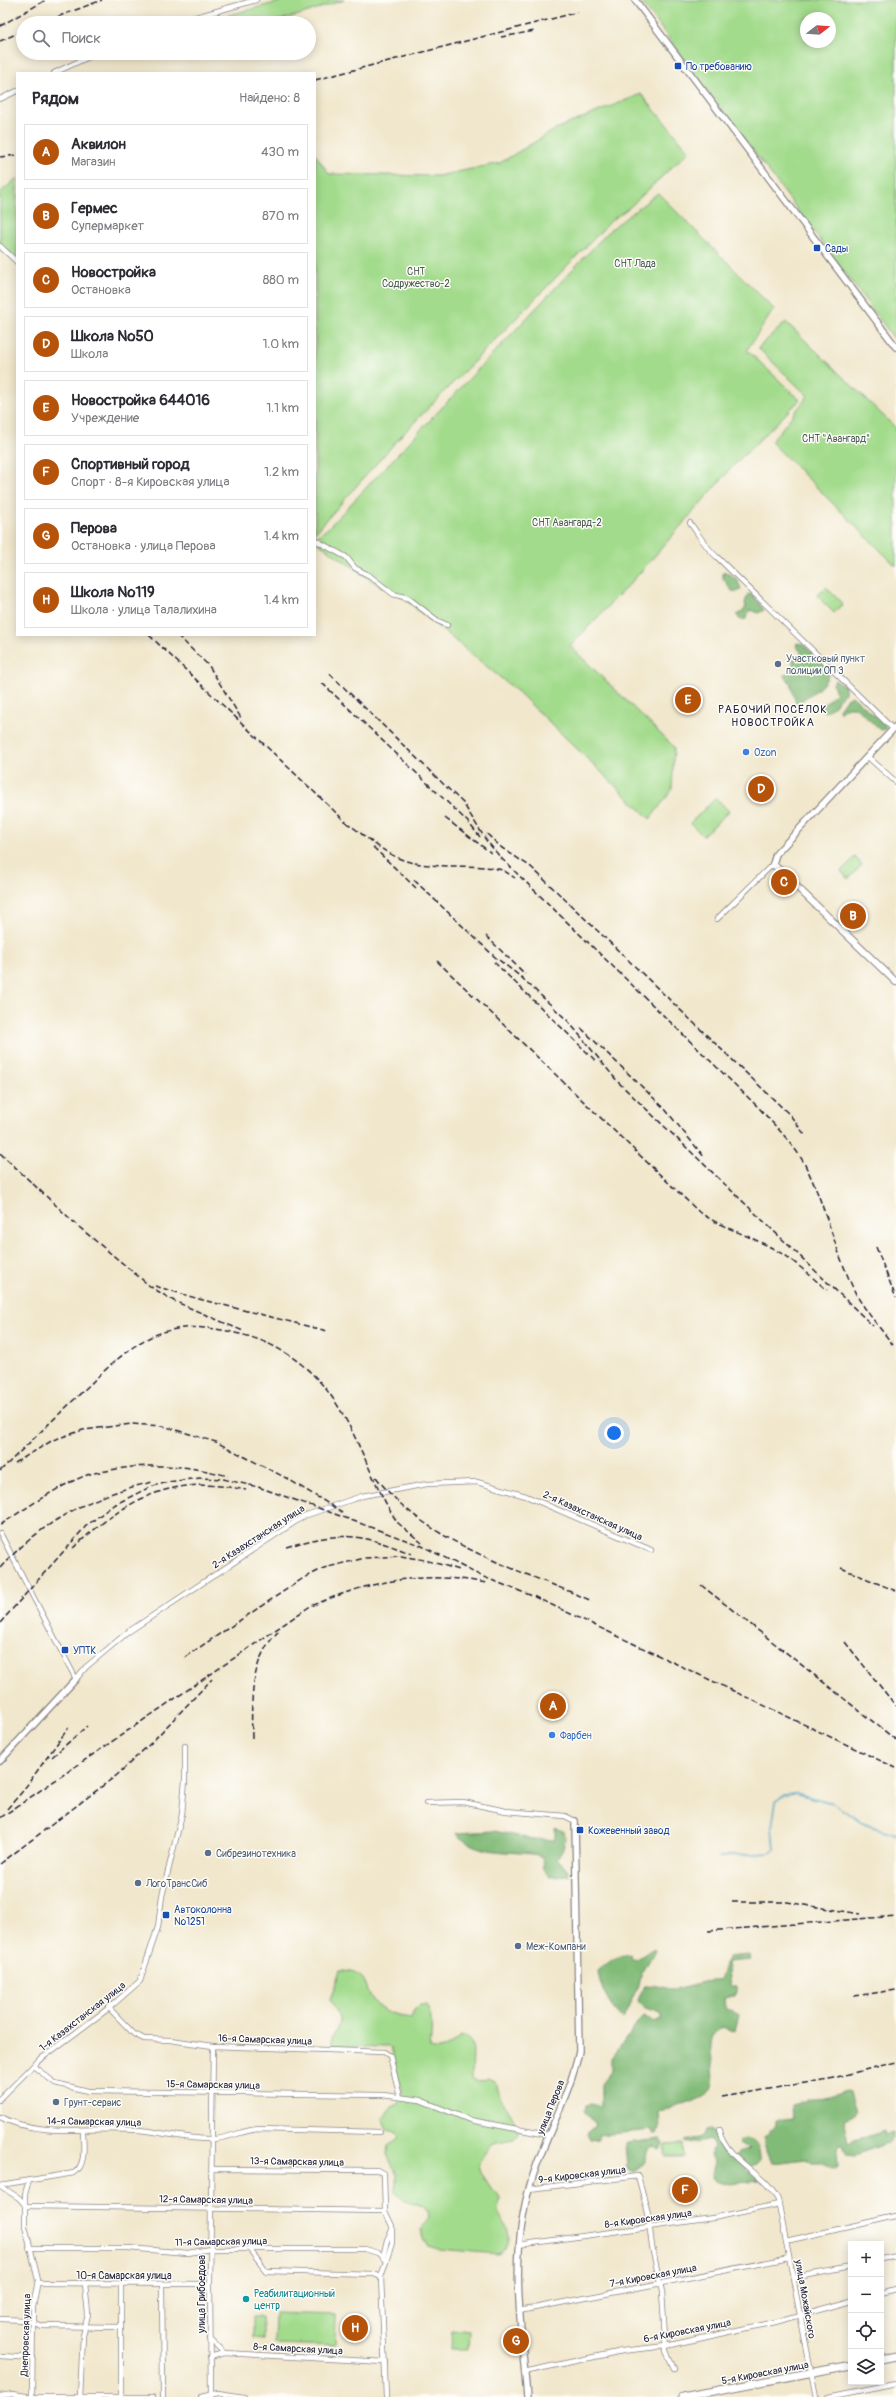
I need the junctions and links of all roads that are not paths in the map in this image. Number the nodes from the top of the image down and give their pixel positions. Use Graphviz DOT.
graph roads {
  1 [pos="256,0"];
  2 [pos="635,0"];
  3 [pos="200,16"];
  4 [pos="82,60"];
  5 [pos="56,72"];
  6 [pos="16,91"];
  7 [pos="0,99"];
  8 [pos="0,246"];
  9 [pos="16,261"];
  10 [pos="896,347"];
  11 [pos="690,523"];
  12 [pos="316,541"];
  13 [pos="447,625"];
  14 [pos="895,728"];
  15 [pos="868,756"];
  16 [pos="896,782"];
  17 [pos="773,864"];
  18 [pos="717,919"];
  19 [pos="896,982"];
  20 [pos="0,1533"];
  21 [pos="651,1550"];
  22 [pos="76,1679"];
  23 [pos="185,1746"];
  24 [pos="0,1761"];
  25 [pos="426,1803"];
  26 [pos="575,1821"];
  27 [pos="109,2008"];
  28 [pos="213,2046"];
  29 [pos="33,2066"];
  30 [pos="213,2093"];
  31 [pos="400,2097"];
  32 [pos="0,2099"];
  33 [pos="0,2117"];
  34 [pos="83,2130"];
  35 [pos="720,2130"];
  36 [pos="380,2132"];
  37 [pos="548,2135"];
  38 [pos="212,2139"];
  39 [pos="212,2169"];
  40 [pos="29,2180"];
  41 [pos="0,2185"];
  42 [pos="528,2190"];
  43 [pos="779,2204"];
  44 [pos="26,2206"];
  45 [pos="211,2208"];
  46 [pos="385,2211"];
  47 [pos="896,2216"];
  48 [pos="650,2227"];
  49 [pos="786,2241"];
  50 [pos="518,2246"];
  51 [pos="29,2248"];
  52 [pos="210,2249"];
  53 [pos="250,2250"];
  54 [pos="896,2256"];
  55 [pos="789,2258"];
  56 [pos="884,2258"];
  57 [pos="384,2259"];
  58 [pos="848,2268"];
  59 [pos="381,2277"];
  60 [pos="793,2278"];
  61 [pos="38,2283"];
  62 [pos="85,2283"];
  63 [pos="659,2283"];
  64 [pos="162,2284"];
  65 [pos="210,2284"];
  66 [pos="121,2285"];
  67 [pos="896,2289"];
  68 [pos="884,2292"];
  69 [pos="848,2302"];
  70 [pos="519,2311"];
  71 [pos="799,2314"];
  72 [pos="0,2320"];
  73 [pos="34,2323"];
  74 [pos="86,2327"];
  75 [pos="121,2327"];
  76 [pos="210,2339"];
  77 [pos="666,2346"];
  78 [pos="224,2353"];
  79 [pos="0,2356"];
  80 [pos="896,2356"];
  81 [pos="210,2357"];
  82 [pos="33,2358"];
  83 [pos="884,2358"];
  84 [pos="385,2362"];
  85 [pos="848,2366"];
  86 [pos="674,2368"];
  87 [pos="524,2372"];
  88 [pos="811,2373"];
  89 [pos="896,2383"];
  90 [pos="211,2395"];
  91 [pos="0,2396"];
  92 [pos="32,2397"];
  93 [pos="80,2397"];
  94 [pos="121,2397"];
  95 [pos="153,2397"];
  96 [pos="163,2397"];
  97 [pos="201,2397"];
  98 [pos="244,2397"];
  99 [pos="386,2397"];
  100 [pos="527,2397"];
  101 [pos="682,2397"];
  102 [pos="816,2397"];
  103 [pos="828,2397"];
  1 -- 3 [label="street"];
  2 -- 10 [label="street"];
  4 -- 5 [label="street"];
  6 -- 7 [label="street"];
  8 -- 9 [label="street"];
  11 -- 14 [label="street"];
  12 -- 13 [label="street"];
  14 -- 15 [label="street"];
  15 -- 16 [label="street"];
  15 -- 17 [label="street"];
  17 -- 18 [label="street"];
  17 -- 19 [label="main road"];
  20 -- 22 [label="street"];
  21 -- 22 [label="street, 2-я Казахстанская улица"];
  22 -- 24 [label="street, 2-я Казахстанская улица"];
  23 -- 27 [label="street, 1-я Казахстанская улица"];
  25 -- 26 [label="street"];
  26 -- 37 [label="street, улица Перова"];
  27 -- 28 [label="street, 16-я Самарская улица"];
  27 -- 29 [label="street, 1-я Казахстанская улица"];
  28 -- 30 [label="street, улица Грибоедова"];
  28 -- 31 [label="street, 16-я Самарская улица"];
  29 -- 30 [label="street, 15-я Самарская улица"];
  29 -- 32 [label="street, 1-я Казахстанская улица"];
  30 -- 31 [label="street, 15-я Самарская улица"];
  30 -- 38 [label="street, улица Грибоедова"];
  31 -- 37 [label="street, 15-я Самарская улица"];
  33 -- 34 [label="street, 14-я Самарская улица"];
  34 -- 38 [label="street, 14-я Самарская улица"];
  34 -- 40 [label="street"];
  35 -- 43 [label="street"];
  36 -- 38 [label="street, 14-я Самарская улица"];
  37 -- 42 [label="street, улица Перова"];
  38 -- 39 [label="street, улица Грибоедова"];
  39 -- 45 [label="street, улица Грибоедова"];
  39 -- 46 [label="street, 13-я Самарская улица"];
  40 -- 41 [label="street"];
  40 -- 44 [label="street, Днепровская улица"];
  41 -- 44 [label="street"];
  42 -- 48 [label="street, 9-я Кировская улица"];
  42 -- 50 [label="street, улица Перова"];
  43 -- 48 [label="street, 8-я Кировская улица"];
  43 -- 49 [label="street, улица Можайского"];
  44 -- 45 [label="street, 12-я Самарская улица"];
  44 -- 51 [label="street, Днепровская улица"];
  45 -- 46 [label="street, 12-я Самарская улица"];
  45 -- 52 [label="street, улица Грибоедова"];
  46 -- 57 [label="street"];
  47 -- 49 [label="street"];
  48 -- 50 [label="street, 8-я Кировская улица"];
  48 -- 63 [label="street"];
  49 -- 55 [label="street, улица Можайского"];
  50 -- 70 [label="street, улица Перова"];
  51 -- 52 [label="street, 11-я Самарская улица"];
  51 -- 61 [label="street, Днепровская улица"];
  52 -- 53 [label="street, 11-я Самарская улица"];
  52 -- 65 [label="street, улица Грибоедова"];
  53 -- 57 [label="street, 11-я Самарская улица"];
  53 -- 59 [label="street"];
  54 -- 56 [label="street"];
  55 -- 60 [label="street, улица Можайского"];
  55 -- 63 [label="street, 7-я Кировская улица"];
  57 -- 59 [label="street"];
  58 -- 60 [label="street"];
  59 -- 84 [label="street"];
  60 -- 71 [label="street, улица Можайского"];
  61 -- 62 [label="street, 10-я Самарская улица"];
  61 -- 73 [label="street, Днепровская улица"];
  62 -- 66 [label="street, 10-я Самарская улица"];
  62 -- 74 [label="street"];
  63 -- 70 [label="street, 7-я Кировская улица"];
  63 -- 77 [label="street"];
  64 -- 65 [label="street, 10-я Самарская улица"];
  64 -- 66 [label="street, 10-я Самарская улица"];
  64 -- 96 [label="street"];
  65 -- 76 [label="street, улица Грибоедова"];
  66 -- 75 [label="street"];
  67 -- 68 [label="street"];
  69 -- 71 [label="street, 6-я Кировская улица"];
  70 -- 87 [label="street, улица Перова"];
  71 -- 77 [label="street, 6-я Кировская улица"];
  71 -- 88 [label="street, улица Можайского"];
  72 -- 73 [label="street"];
  73 -- 74 [label="street"];
  73 -- 82 [label="street, Днепровская улица"];
  74 -- 75 [label="street"];
  74 -- 93 [label="street"];
  75 -- 94 [label="street"];
  76 -- 78 [label="street"];
  76 -- 81 [label="street, улица Грибоедова"];
  77 -- 86 [label="street"];
  77 -- 87 [label="street, 6-я Кировская улица"];
  78 -- 81 [label="street, 8-я Самарская улица"];
  78 -- 84 [label="street, 8-я Самарская улица"];
  79 -- 82 [label="street"];
  80 -- 83 [label="main road"];
  81 -- 90 [label="street, улица Грибоедова"];
  82 -- 92 [label="street, Днепровская улица"];
  84 -- 99 [label="street"];
  85 -- 88 [label="main road, 5-я Кировская улица"];
  87 -- 100 [label="street, улица Перова"];
  88 -- 101 [label="main road, 5-я Кировская улица"];
  88 -- 102 [label="street, улица Можайского"];
  89 -- 103 [label="street"];
  90 -- 97 [label="street"];
  90 -- 98 [label="street"];
  91 -- 92 [label="street"];
  92 -- 93 [label="street"];
  93 -- 94 [label="street"];
  94 -- 95 [label="street"];
}
